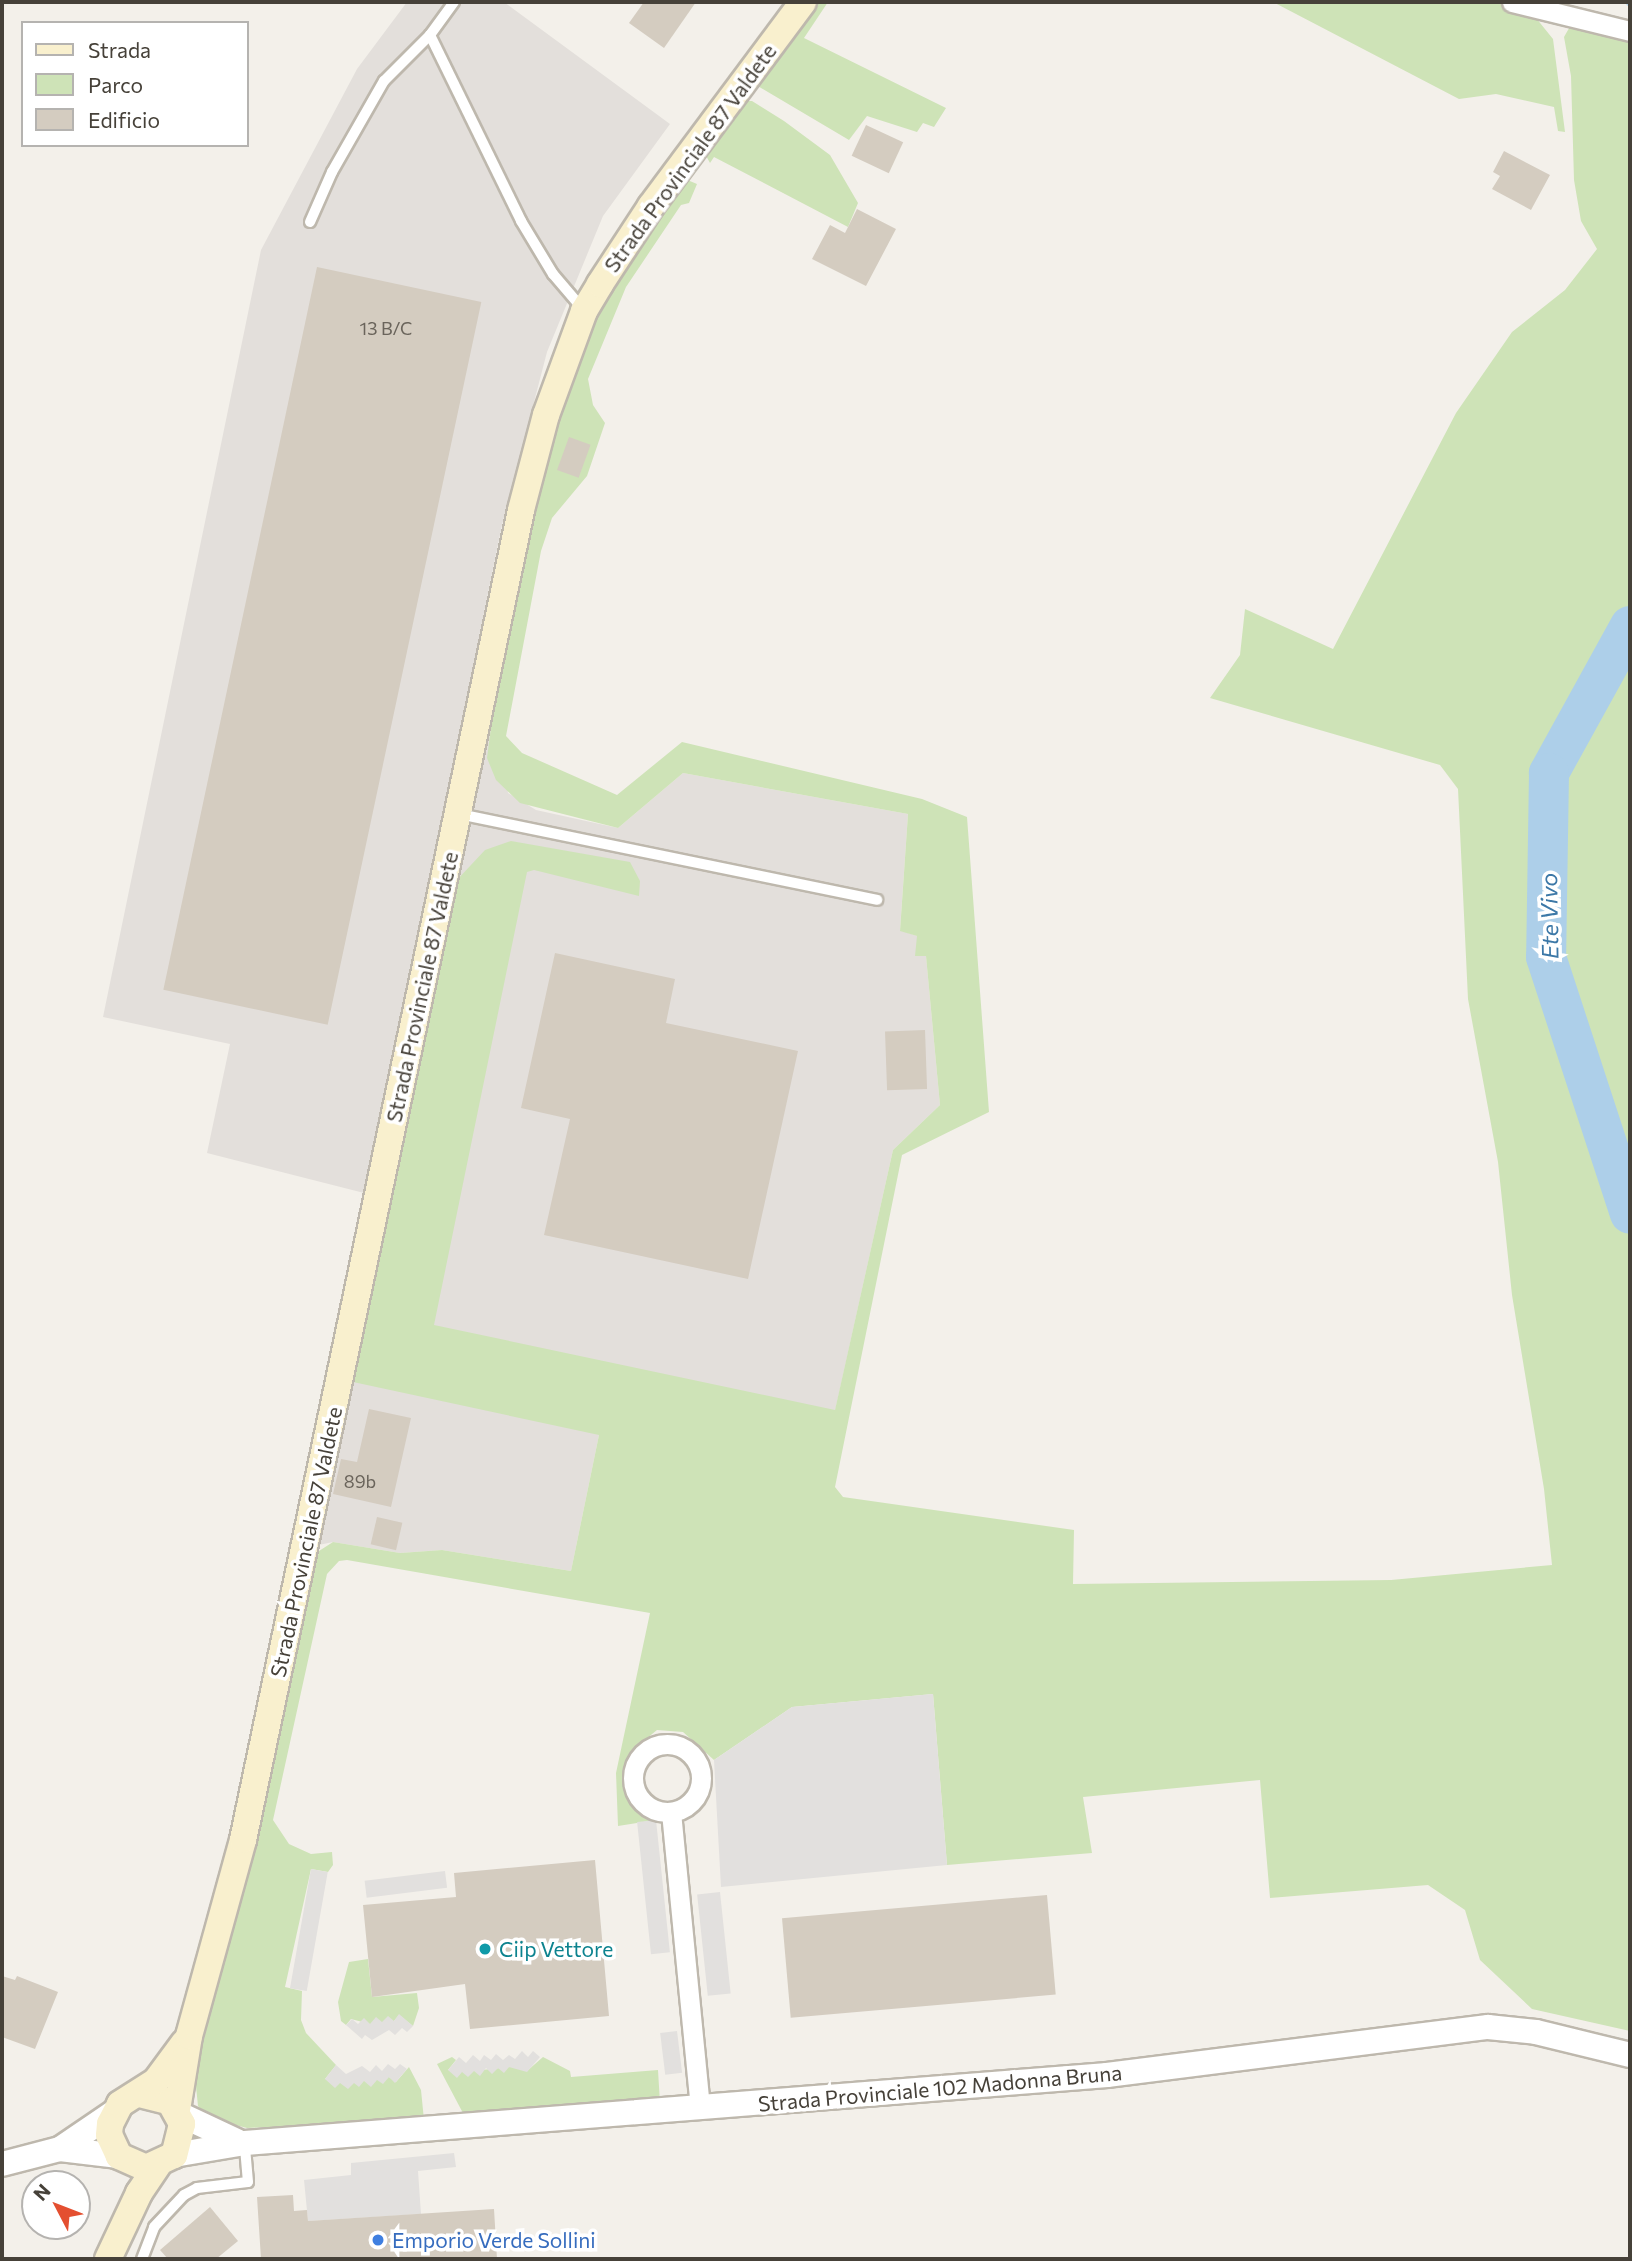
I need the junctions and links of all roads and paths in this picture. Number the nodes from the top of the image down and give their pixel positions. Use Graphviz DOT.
graph roads {
  1 [pos="454,2"];
  2 [pos="803,2"];
  3 [pos="1512,2"];
  4 [pos="1630,31"];
  5 [pos="430,35"];
  6 [pos="310,222"];
  7 [pos="584,311"];
  8 [pos="458,814"];
  9 [pos="877,900"];
  10 [pos="671,1811"];
  11 [pos="189,2036"];
  12 [pos="1630,2055"];
  13 [pos="139,2094"];
  14 [pos="700,2108"];
  15 [pos="178,2112"];
  16 [pos="113,2113"];
  17 [pos="245,2143"];
  18 [pos="60,2149"];
  19 [pos="121,2158"];
  20 [pos="166,2160"];
  21 [pos="2,2164"];
  22 [pos="118,2235"];
  23 [pos="108,2259"];
  24 [pos="142,2259"];
  1 -- 5 [label="lane"];
  2 -- 7 [label="main road, Strada Provinciale 87 Valdete"];
  3 -- 4 [label="street"];
  5 -- 6 [label="lane"];
  5 -- 7 [label="lane"];
  7 -- 8 [label="main road, Strada Provinciale 87 Valdete"];
  8 -- 9 [label="lane"];
  8 -- 11 [label="main road, Strada Provinciale 87 Valdete"];
  10 -- 14 [label="street"];
  11 -- 13 [label="main road, Strada Provinciale 87 Valdete"];
  11 -- 15 [label="main road, Strada Provinciale 87 Valdete"];
  12 -- 14 [label="street, Strada Provinciale 102 Madonna Bruna"];
  13 -- 15 [label="main road"];
  13 -- 16 [label="main road"];
  14 -- 17 [label="street, Strada Provinciale 102 Madonna Bruna"];
  15 -- 17 [label="street, Strada Provinciale 102 Madonna Bruna"];
  15 -- 20 [label="main road"];
  16 -- 18 [label="street"];
  16 -- 19 [label="main road"];
  17 -- 20 [label="street, Strada Provinciale 102 Madonna Bruna"];
  17 -- 24 [label="lane"];
  18 -- 19 [label="street"];
  18 -- 21 [label="street"];
  19 -- 20 [label="main road"];
  19 -- 22 [label="main road"];
  20 -- 22 [label="main road"];
  22 -- 23 [label="main road"];
}
